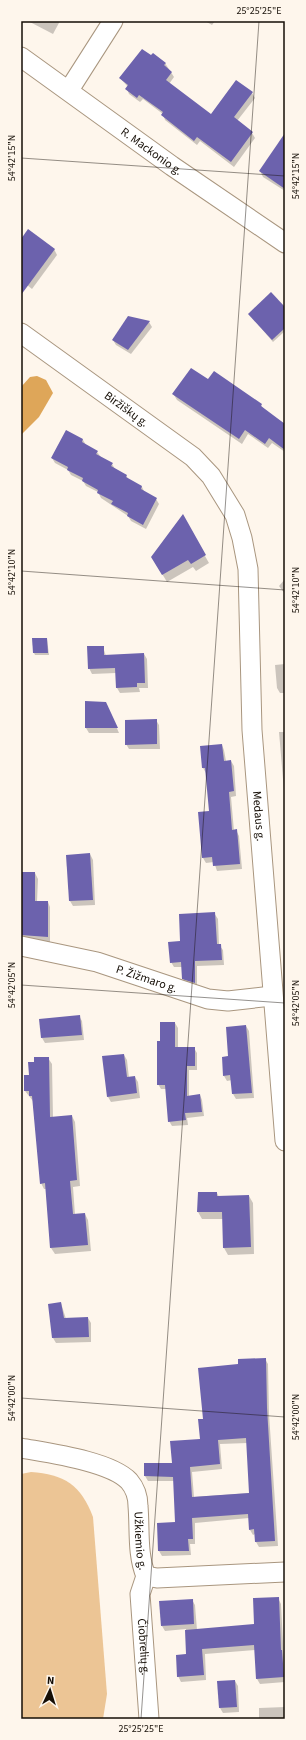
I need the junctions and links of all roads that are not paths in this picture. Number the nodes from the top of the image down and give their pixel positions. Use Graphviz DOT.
graph roads {
  1 [pos="113,21"];
  2 [pos="21,57"];
  3 [pos="69,90"];
  4 [pos="285,243"];
  5 [pos="21,333"];
  6 [pos="223,494"];
  7 [pos="21,946"];
  8 [pos="272,996"];
  9 [pos="285,1141"];
  10 [pos="21,1448"];
  11 [pos="285,1572"];
  12 [pos="146,1576"];
  13 [pos="149,1719"];
  1 -- 3 [label="street"];
  2 -- 3 [label="street, R. Mackonio g."];
  3 -- 4 [label="street, R. Mackonio g."];
  5 -- 6 [label="street, Biržiškų g."];
  6 -- 8 [label="street, Medaus g."];
  7 -- 8 [label="street, P. Žižmaro g."];
  8 -- 9 [label="street, Medaus g."];
  10 -- 12 [label="street, Užkiemio g."];
  11 -- 12 [label="street, Užkiemio g."];
  12 -- 13 [label="street, Čiobrelių g."];
}
